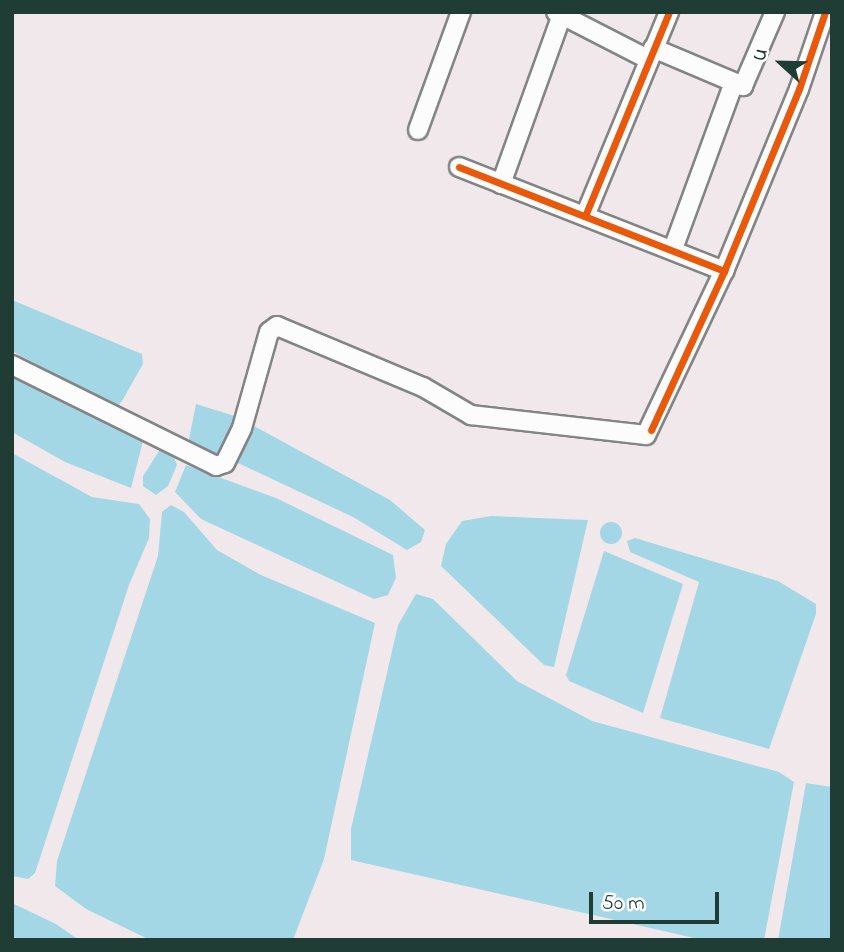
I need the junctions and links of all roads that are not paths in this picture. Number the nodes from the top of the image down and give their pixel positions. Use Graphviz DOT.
graph roads {
  1 [pos="461,12"];
  2 [pos="669,12"];
  3 [pos="775,12"];
  4 [pos="825,12"];
  5 [pos="560,13"];
  6 [pos="651,54"];
  7 [pos="733,85"];
  8 [pos="418,130"];
  9 [pos="459,167"];
  10 [pos="501,184"];
  11 [pos="585,216"];
  12 [pos="673,249"];
  13 [pos="724,271"];
  14 [pos="12,365"];
  1 -- 8 [label="street"];
  2 -- 6 [label="street"];
  3 -- 7 [label="street"];
  4 -- 13 [label="street"];
  5 -- 6 [label="street"];
  5 -- 10 [label="street"];
  6 -- 7 [label="street"];
  6 -- 11 [label="street"];
  7 -- 12 [label="street"];
  9 -- 10 [label="street"];
  10 -- 11 [label="street"];
  11 -- 12 [label="street"];
  12 -- 13 [label="street"];
  13 -- 14 [label="street"];
}
